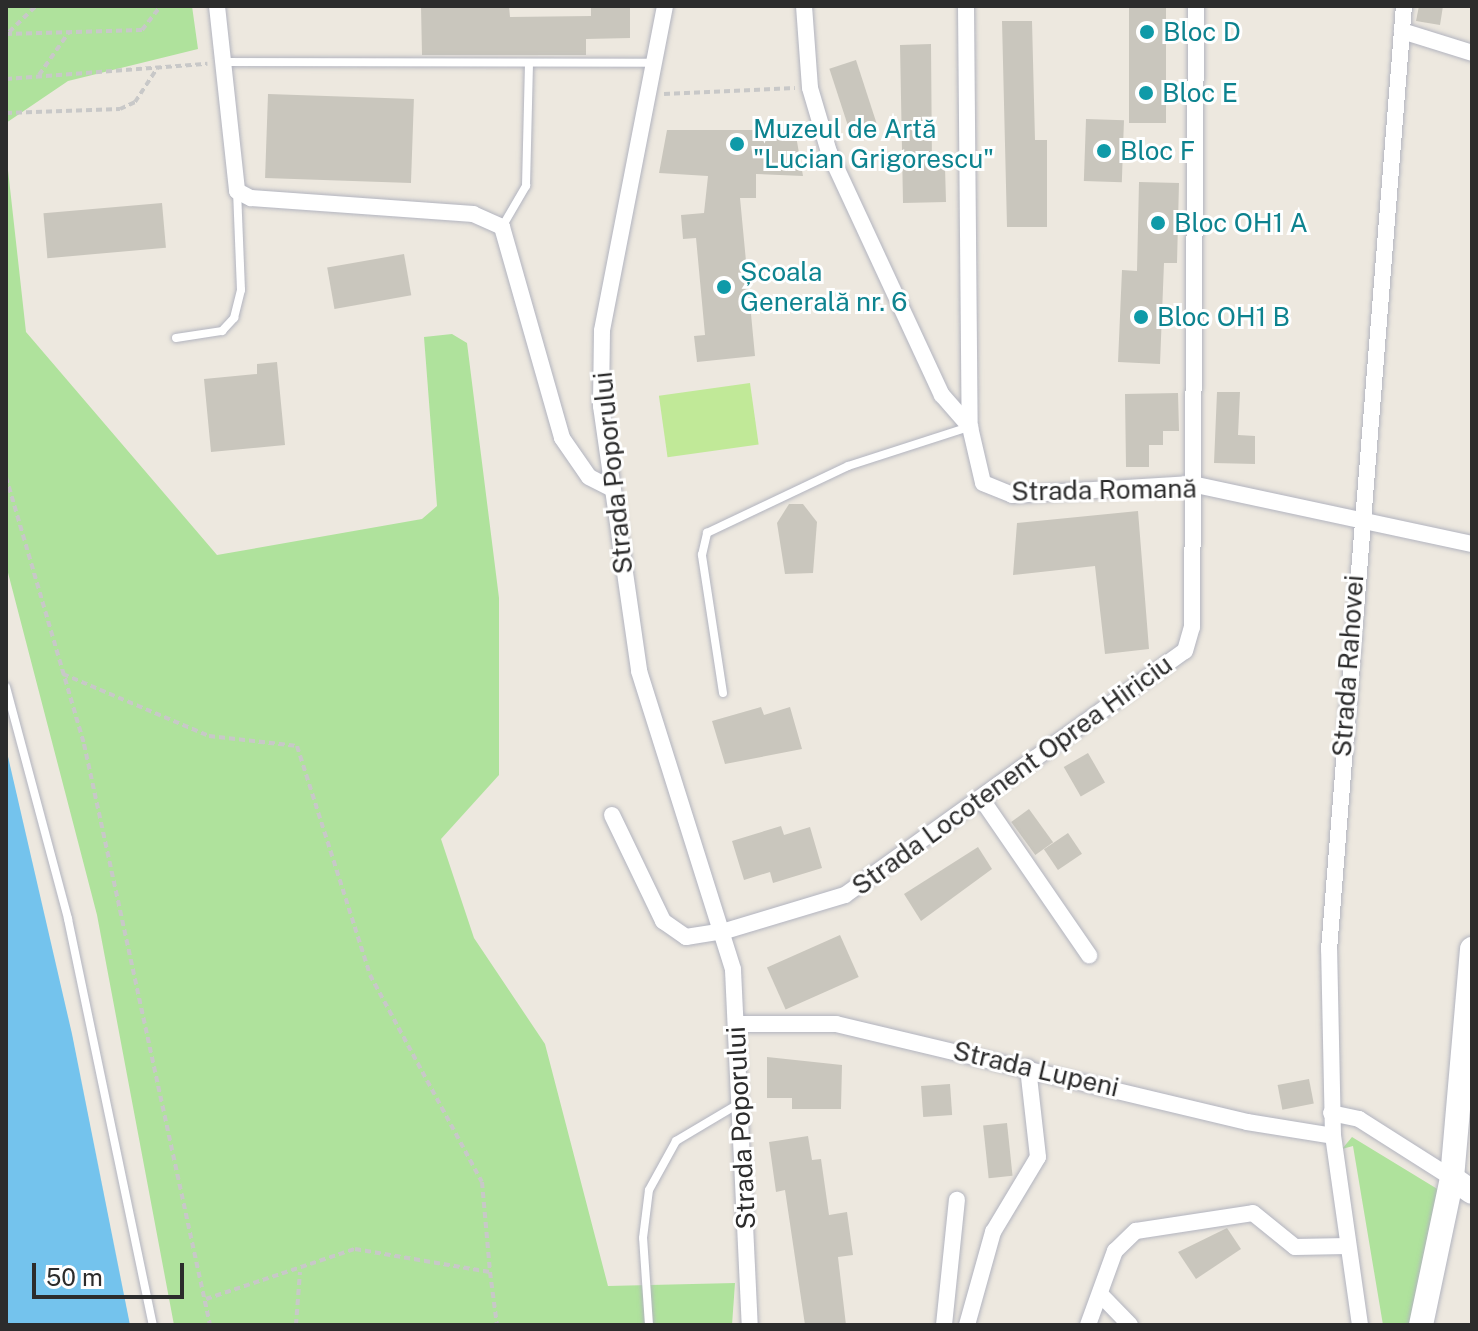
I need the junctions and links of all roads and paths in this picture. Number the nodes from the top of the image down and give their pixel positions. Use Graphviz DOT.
graph roads {
  1 [pos="36,6"];
  2 [pos="161,6"];
  3 [pos="217,6"];
  4 [pos="665,6"];
  5 [pos="804,6"];
  6 [pos="966,6"];
  7 [pos="1196,6"];
  8 [pos="1404,6"];
  9 [pos="1402,31"];
  10 [pos="69,32"];
  11 [pos="6,34"];
  12 [pos="1472,53"];
  13 [pos="221,62"];
  14 [pos="529,63"];
  15 [pos="656,63"];
  16 [pos="158,67"];
  17 [pos="38,76"];
  18 [pos="6,79"];
  19 [pos="810,88"];
  20 [pos="650,95"];
  21 [pos="6,113"];
  22 [pos="237,191"];
  23 [pos="502,227"];
  24 [pos="176,338"];
  25 [pos="970,427"];
  26 [pos="6,477"];
  27 [pos="1192,484"];
  28 [pos="611,488"];
  29 [pos="1359,518"];
  30 [pos="1472,544"];
  31 [pos="63,674"];
  32 [pos="6,687"];
  33 [pos="723,693"];
  34 [pos="981,798"];
  35 [pos="612,815"];
  36 [pos="725,931"];
  37 [pos="1472,949"];
  38 [pos="1089,955"];
  39 [pos="737,1024"];
  40 [pos="1028,1068"];
  41 [pos="741,1103"];
  42 [pos="1331,1113"];
  43 [pos="1333,1136"];
  44 [pos="1462,1185"];
  45 [pos="957,1200"];
  46 [pos="1347,1246"];
  47 [pos="300,1272"];
  48 [pos="490,1272"];
  49 [pos="1100,1294"];
  50 [pos="206,1299"];
  51 [pos="153,1325"];
  52 [pos="210,1325"];
  53 [pos="296,1325"];
  54 [pos="497,1325"];
  55 [pos="649,1325"];
  56 [pos="750,1325"];
  57 [pos="944,1325"];
  58 [pos="967,1325"];
  59 [pos="1088,1325"];
  60 [pos="1130,1325"];
  61 [pos="1360,1325"];
  62 [pos="1421,1325"];
  1 -- 11 [label="path"];
  2 -- 10 [label="path"];
  3 -- 13 [label="street"];
  4 -- 15 [label="street, Strada Poporului"];
  5 -- 19 [label="street"];
  6 -- 25 [label="street, Strada Romană"];
  7 -- 27 [label="street, Strada Locotenent Oprea Hiriciu"];
  8 -- 9 [label="street, Strada Rahovei"];
  9 -- 12 [label="street"];
  9 -- 29 [label="street, Strada Rahovei"];
  10 -- 11 [label="path"];
  10 -- 17 [label="path"];
  13 -- 14 [label="lane"];
  13 -- 16 [label="path"];
  13 -- 22 [label="street"];
  14 -- 15 [label="lane"];
  14 -- 23 [label="lane"];
  15 -- 20 [label="street, Strada Poporului"];
  16 -- 17 [label="path"];
  16 -- 21 [label="path"];
  17 -- 18 [label="path"];
  19 -- 20 [label="path"];
  19 -- 25 [label="street"];
  20 -- 28 [label="street, Strada Poporului"];
  22 -- 23 [label="street"];
  22 -- 24 [label="lane"];
  23 -- 28 [label="street"];
  25 -- 27 [label="street, Strada Romană"];
  25 -- 33 [label="lane"];
  26 -- 31 [label="path"];
  27 -- 29 [label="street, Strada Romană"];
  27 -- 34 [label="street, Strada Locotenent Oprea Hiriciu"];
  28 -- 36 [label="street, Strada Poporului"];
  29 -- 30 [label="street, Strada Romană"];
  29 -- 42 [label="street, Strada Rahovei"];
  31 -- 48 [label="path"];
  31 -- 50 [label="path"];
  32 -- 51 [label="lane"];
  34 -- 36 [label="street, Strada Locotenent Oprea Hiriciu"];
  34 -- 38 [label="street"];
  35 -- 36 [label="street"];
  36 -- 39 [label="street, Strada Poporului"];
  37 -- 44 [label="main road"];
  39 -- 40 [label="street, Strada Lupeni"];
  39 -- 41 [label="street, Strada Poporului"];
  40 -- 43 [label="street, Strada Lupeni"];
  40 -- 58 [label="street"];
  41 -- 55 [label="lane"];
  41 -- 56 [label="street, Strada Poporului"];
  42 -- 43 [label="street, Strada Rahovei"];
  42 -- 44 [label="street"];
  43 -- 46 [label="street, Strada Rahovei"];
  44 -- 62 [label="main road"];
  45 -- 57 [label="street"];
  46 -- 49 [label="street"];
  46 -- 61 [label="street, Strada Rahovei"];
  47 -- 48 [label="path"];
  47 -- 50 [label="path"];
  47 -- 53 [label="path"];
  48 -- 54 [label="path"];
  49 -- 59 [label="street"];
  49 -- 60 [label="street"];
  50 -- 52 [label="path"];
}
